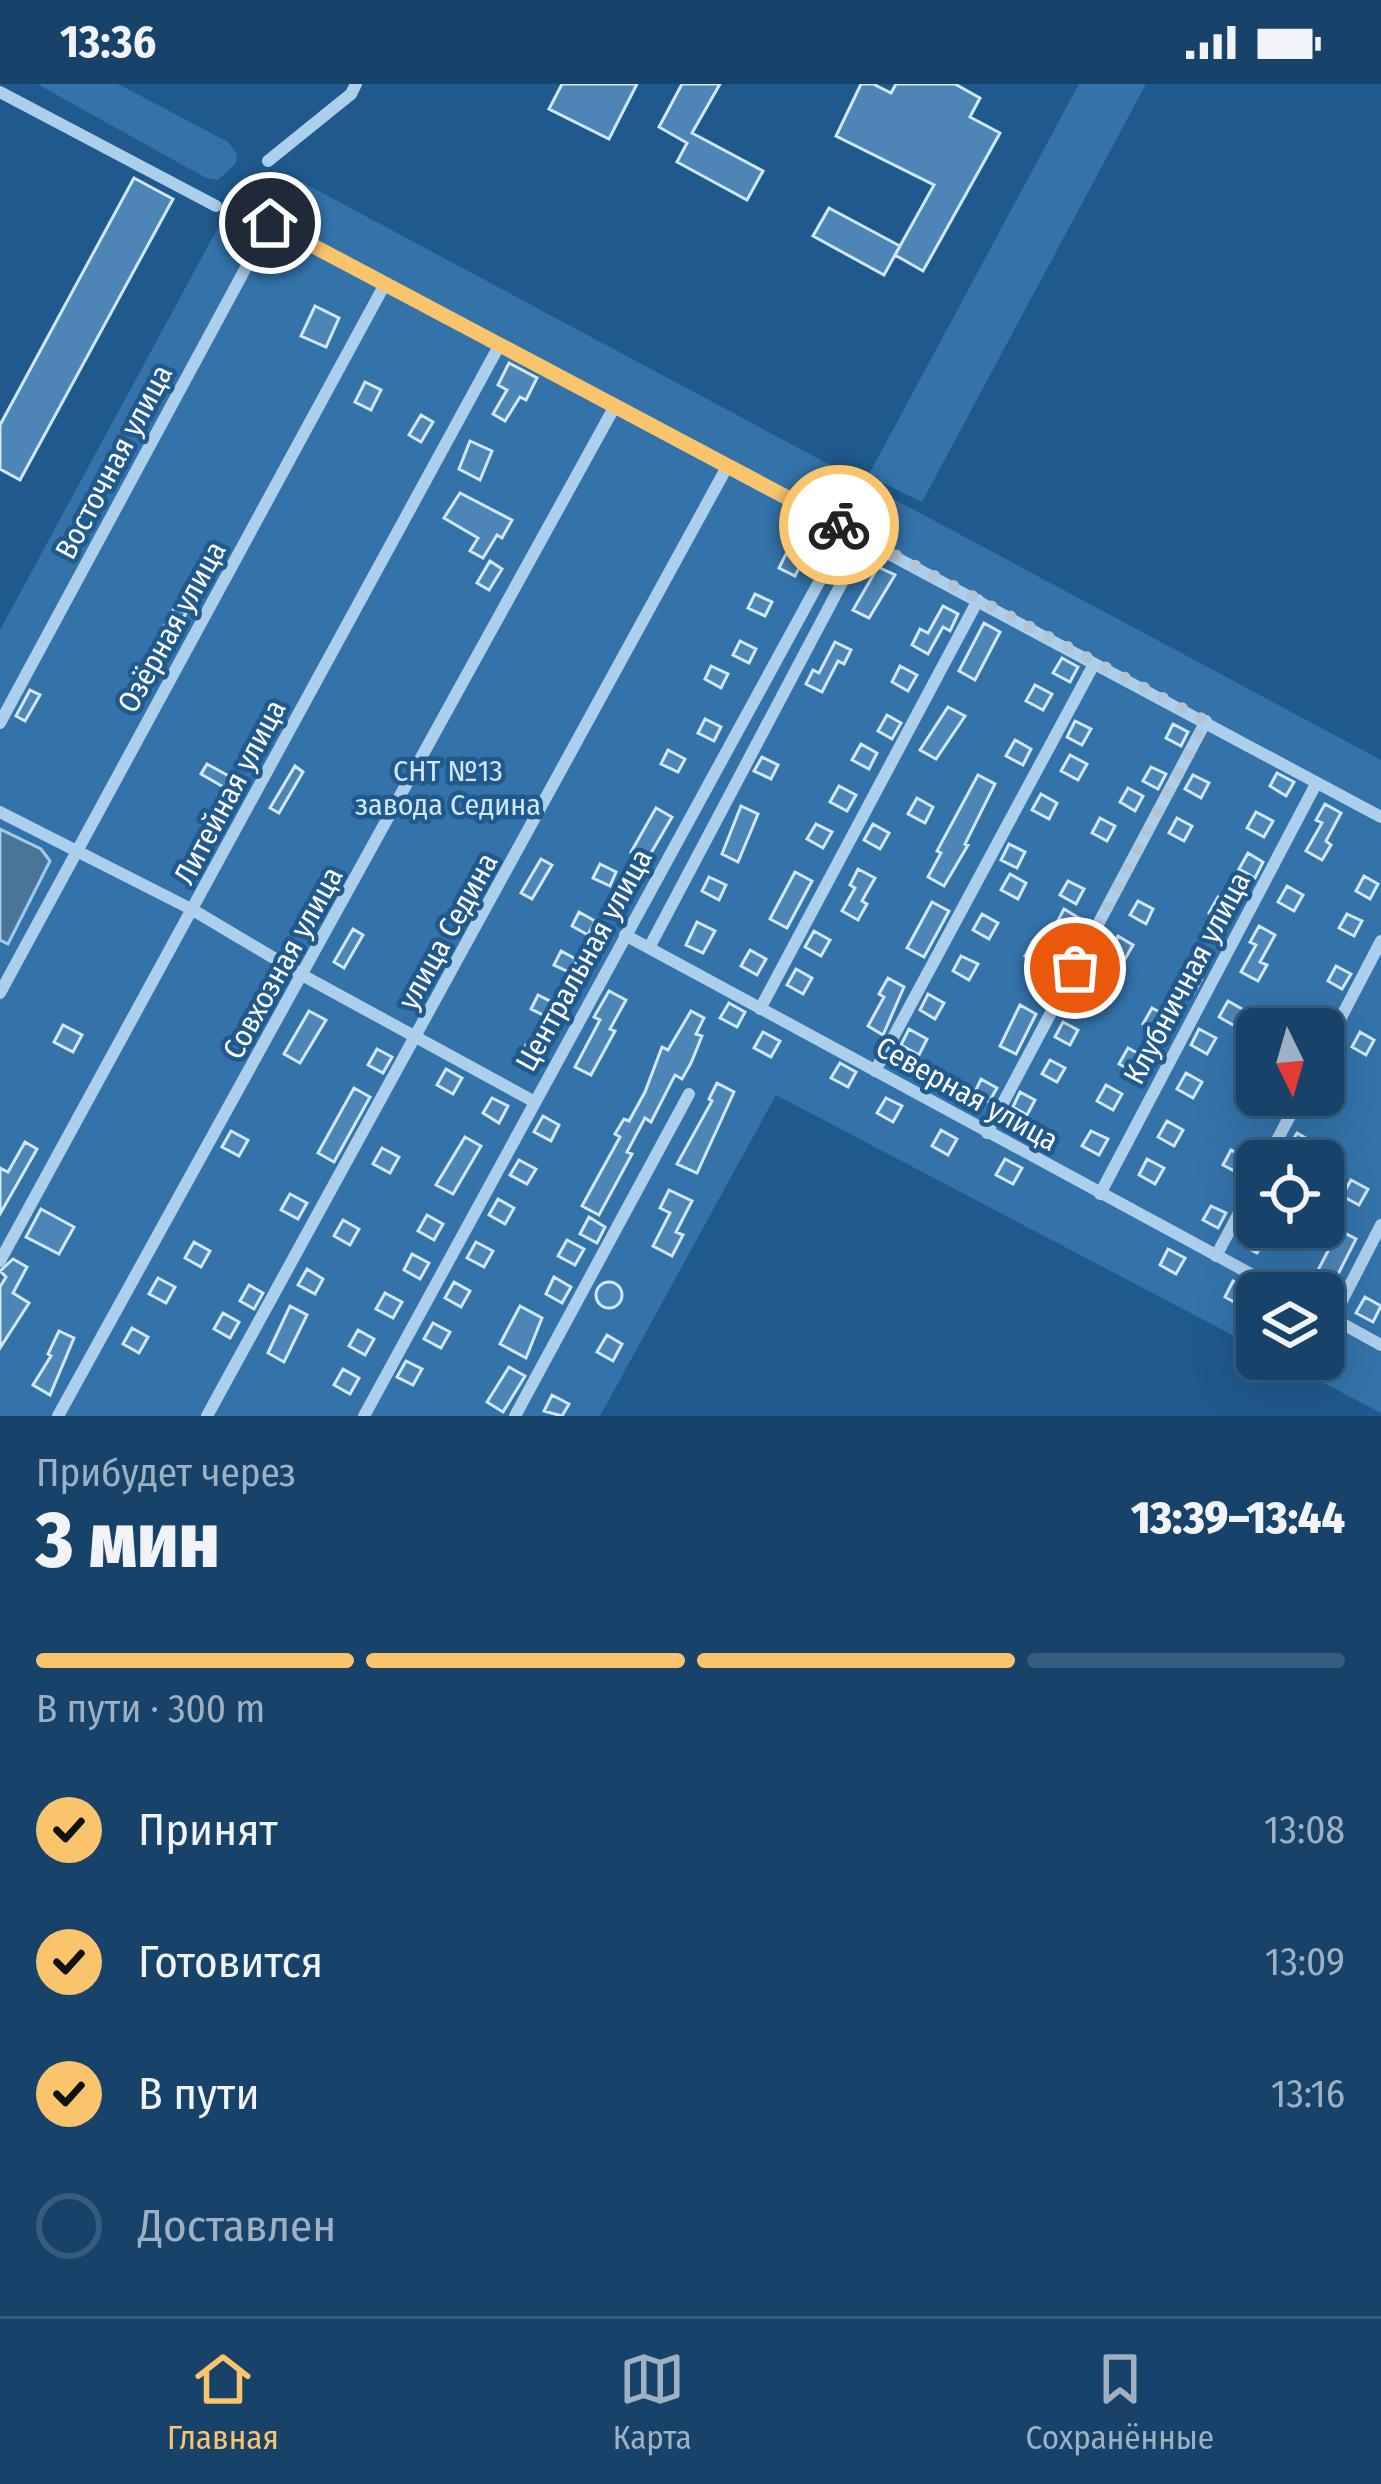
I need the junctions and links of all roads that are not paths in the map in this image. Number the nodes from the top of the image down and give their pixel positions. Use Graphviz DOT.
graph roads {
  1 [pos="356,84"];
  2 [pos="0,92"];
  3 [pos="268,161"];
  4 [pos="216,206"];
  5 [pos="385,284"];
  6 [pos="499,346"];
  7 [pos="615,406"];
  8 [pos="727,467"];
  9 [pos="848,530"];
  10 [pos="865,538"];
  11 [pos="978,600"];
  12 [pos="1094,664"];
  13 [pos="1206,721"];
  14 [pos="0,723"];
  15 [pos="1316,784"];
  16 [pos="0,812"];
  17 [pos="1381,817"];
  18 [pos="76,853"];
  19 [pos="193,910"];
  20 [pos="626,935"];
  21 [pos="1381,941"];
  22 [pos="650,946"];
  23 [pos="304,976"];
  24 [pos="0,992"];
  25 [pos="760,1009"];
  26 [pos="1344,1012"];
  27 [pos="417,1038"];
  28 [pos="875,1071"];
  29 [pos="689,1094"];
  30 [pos="533,1101"];
  31 [pos="987,1133"];
  32 [pos="1100,1194"];
  33 [pos="1236,1218"];
  34 [pos="1381,1225"];
  35 [pos="1216,1256"];
  36 [pos="0,1261"];
  37 [pos="1246,1272"];
  38 [pos="1344,1289"];
  39 [pos="1344,1325"];
  40 [pos="1381,1345"];
  41 [pos="58,1416"];
  42 [pos="207,1416"];
  43 [pos="364,1416"];
  44 [pos="515,1416"];
  1 -- 3 [label="street"];
  2 -- 4 [label="street"];
  5 -- 6 [label="street"];
  5 -- 14 [label="street, Восточная улица"];
  5 -- 18 [label="street, Озёрная улица"];
  6 -- 7 [label="street"];
  6 -- 19 [label="street, Литейная улица"];
  7 -- 8 [label="street"];
  7 -- 23 [label="street, Совхозная улица"];
  8 -- 9 [label="street"];
  8 -- 27 [label="street, улица Седина"];
  9 -- 10 [label="street"];
  9 -- 20 [label="street, Центральная улица"];
  10 -- 11 [label="street"];
  10 -- 22 [label="street, Центральная улица"];
  11 -- 12 [label="street"];
  11 -- 25 [label="street"];
  12 -- 13 [label="street"];
  12 -- 28 [label="street"];
  13 -- 15 [label="street"];
  13 -- 31 [label="street"];
  15 -- 17 [label="street"];
  15 -- 32 [label="street, Клубничная улица"];
  16 -- 18 [label="street"];
  18 -- 19 [label="street"];
  18 -- 24 [label="street, Озёрная улица"];
  19 -- 23 [label="street"];
  19 -- 36 [label="street, Литейная улица"];
  20 -- 22 [label="street, Северная улица"];
  20 -- 30 [label="street, Центральная улица"];
  21 -- 26 [label="street"];
  22 -- 25 [label="street, Северная улица"];
  23 -- 27 [label="street"];
  23 -- 41 [label="street, Совхозная улица"];
  25 -- 28 [label="street, Северная улица"];
  27 -- 30 [label="street"];
  27 -- 42 [label="street, улица Седина"];
  28 -- 31 [label="street, Северная улица"];
  29 -- 44 [label="street"];
  30 -- 43 [label="street, Центральная улица"];
  31 -- 32 [label="street, Северная улица"];
  32 -- 35 [label="street, Северная улица"];
  33 -- 35 [label="street"];
  34 -- 38 [label="street"];
  35 -- 37 [label="street, Северная улица"];
  39 -- 40 [label="street"];
}
